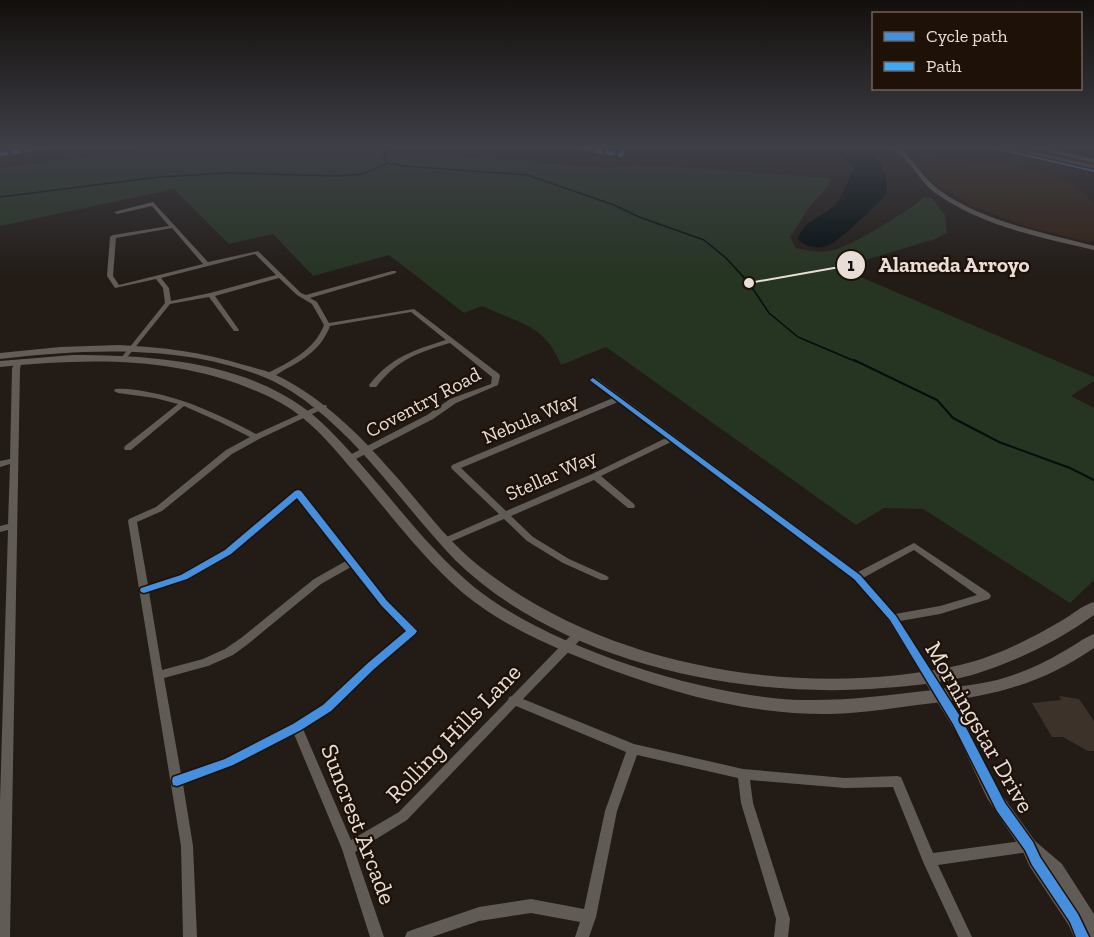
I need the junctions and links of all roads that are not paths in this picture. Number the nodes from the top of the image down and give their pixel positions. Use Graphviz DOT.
graph roads {
  1 [pos="938,190"];
  2 [pos="117,212"];
  3 [pos="171,227"];
  4 [pos="1094,248"];
  5 [pos="207,265"];
  6 [pos="394,272"];
  7 [pos="280,276"];
  8 [pos="158,277"];
  9 [pos="211,296"];
  10 [pos="306,297"];
  11 [pos="168,303"];
  12 [pos="327,325"];
  13 [pos="236,330"];
  14 [pos="450,341"];
  15 [pos="127,353"];
  16 [pos="0,356"];
  17 [pos="19,362"];
  18 [pos="0,364"];
  19 [pos="269,376"];
  20 [pos="593,380"];
  21 [pos="373,385"];
  22 [pos="118,391"];
  23 [pos="618,399"];
  24 [pos="184,403"];
  25 [pos="323,408"];
  26 [pos="306,415"];
  27 [pos="256,437"];
  28 [pos="671,439"];
  29 [pos="128,448"];
  30 [pos="368,450"];
  31 [pos="350,459"];
  32 [pos="13,461"];
  33 [pos="0,464"];
  34 [pos="595,476"];
  35 [pos="631,506"];
  36 [pos="504,515"];
  37 [pos="12,526"];
  38 [pos="0,529"];
  39 [pos="445,541"];
  40 [pos="351,562"];
  41 [pos="857,577"];
  42 [pos="604,579"];
  43 [pos="144,590"];
  44 [pos="5,606"];
  45 [pos="1094,607"];
  46 [pos="893,618"];
  47 [pos="579,634"];
  48 [pos="1094,640"];
  49 [pos="567,646"];
  50 [pos="159,675"];
  51 [pos="929,677"];
  52 [pos="940,696"];
  53 [pos="513,700"];
  54 [pos="4,719"];
  55 [pos="297,727"];
  56 [pos="633,749"];
  57 [pos="743,774"];
  58 [pos="177,781"];
  59 [pos="1029,846"];
  60 [pos="348,849"];
  61 [pos="929,860"];
  62 [pos="2,878"];
  63 [pos="589,917"];
  64 [pos="1094,930"];
  65 [pos="3,937"];
  66 [pos="190,937"];
  67 [pos="377,937"];
  68 [pos="412,937"];
  69 [pos="582,937"];
  70 [pos="781,937"];
  71 [pos="965,937"];
  72 [pos="1083,937"];
  1 -- 4 [label="street"];
  2 -- 3 [label="street"];
  3 -- 5 [label="street"];
  3 -- 8 [label="street"];
  5 -- 7 [label="street"];
  5 -- 8 [label="street"];
  6 -- 10 [label="street"];
  7 -- 9 [label="street"];
  7 -- 10 [label="street"];
  8 -- 11 [label="street"];
  9 -- 11 [label="street"];
  9 -- 13 [label="street"];
  10 -- 12 [label="street"];
  11 -- 15 [label="street"];
  12 -- 14 [label="street, Coventry Road"];
  12 -- 19 [label="street"];
  14 -- 21 [label="street"];
  14 -- 30 [label="street, Coventry Road"];
  15 -- 16 [label="main road"];
  15 -- 17 [label="main road"];
  15 -- 19 [label="main road"];
  15 -- 26 [label="main road"];
  17 -- 18 [label="main road"];
  17 -- 32 [label="street"];
  19 -- 25 [label="main road"];
  20 -- 23 [label="street, Morningstar Drive"];
  22 -- 24 [label="street"];
  23 -- 28 [label="street, Morningstar Drive"];
  23 -- 36 [label="street, Nebula Way"];
  24 -- 27 [label="street"];
  24 -- 29 [label="street"];
  25 -- 26 [label="street"];
  25 -- 30 [label="main road"];
  26 -- 27 [label="street"];
  26 -- 31 [label="main road"];
  27 -- 43 [label="street"];
  28 -- 34 [label="street, Stellar Way"];
  28 -- 41 [label="street, Morningstar Drive"];
  30 -- 31 [label="street, Coventry Road"];
  30 -- 39 [label="main road"];
  31 -- 49 [label="main road"];
  32 -- 33 [label="street"];
  32 -- 37 [label="street"];
  34 -- 35 [label="street"];
  34 -- 36 [label="street, Stellar Way"];
  36 -- 39 [label="street, Stellar Way"];
  36 -- 42 [label="street"];
  37 -- 38 [label="street"];
  37 -- 44 [label="street"];
  39 -- 47 [label="main road"];
  40 -- 43 [label="street"];
  40 -- 50 [label="street"];
  40 -- 55 [label="street"];
  41 -- 46 [label="street, Morningstar Drive"];
  41 -- 46 [label="street"];
  43 -- 50 [label="street"];
  44 -- 54 [label="street"];
  45 -- 51 [label="main road"];
  46 -- 51 [label="street, Morningstar Drive"];
  47 -- 49 [label="street, Rolling Hills Lane"];
  47 -- 51 [label="main road"];
  48 -- 52 [label="main road"];
  49 -- 52 [label="main road"];
  49 -- 53 [label="street, Rolling Hills Lane"];
  50 -- 58 [label="street"];
  51 -- 52 [label="street, Morningstar Drive"];
  52 -- 59 [label="street, Morningstar Drive"];
  53 -- 56 [label="street"];
  53 -- 60 [label="street, Rolling Hills Lane"];
  54 -- 62 [label="street"];
  55 -- 58 [label="street"];
  55 -- 60 [label="street, Suncrest Arcade"];
  56 -- 57 [label="street"];
  56 -- 63 [label="street"];
  57 -- 61 [label="street"];
  57 -- 70 [label="street"];
  58 -- 66 [label="street"];
  59 -- 61 [label="street"];
  59 -- 64 [label="street, Morningstar Drive"];
  59 -- 72 [label="street, Morningstar Drive"];
  60 -- 67 [label="street, Suncrest Arcade"];
  61 -- 71 [label="street"];
  62 -- 65 [label="street"];
  63 -- 68 [label="street"];
  63 -- 69 [label="street"];
}
